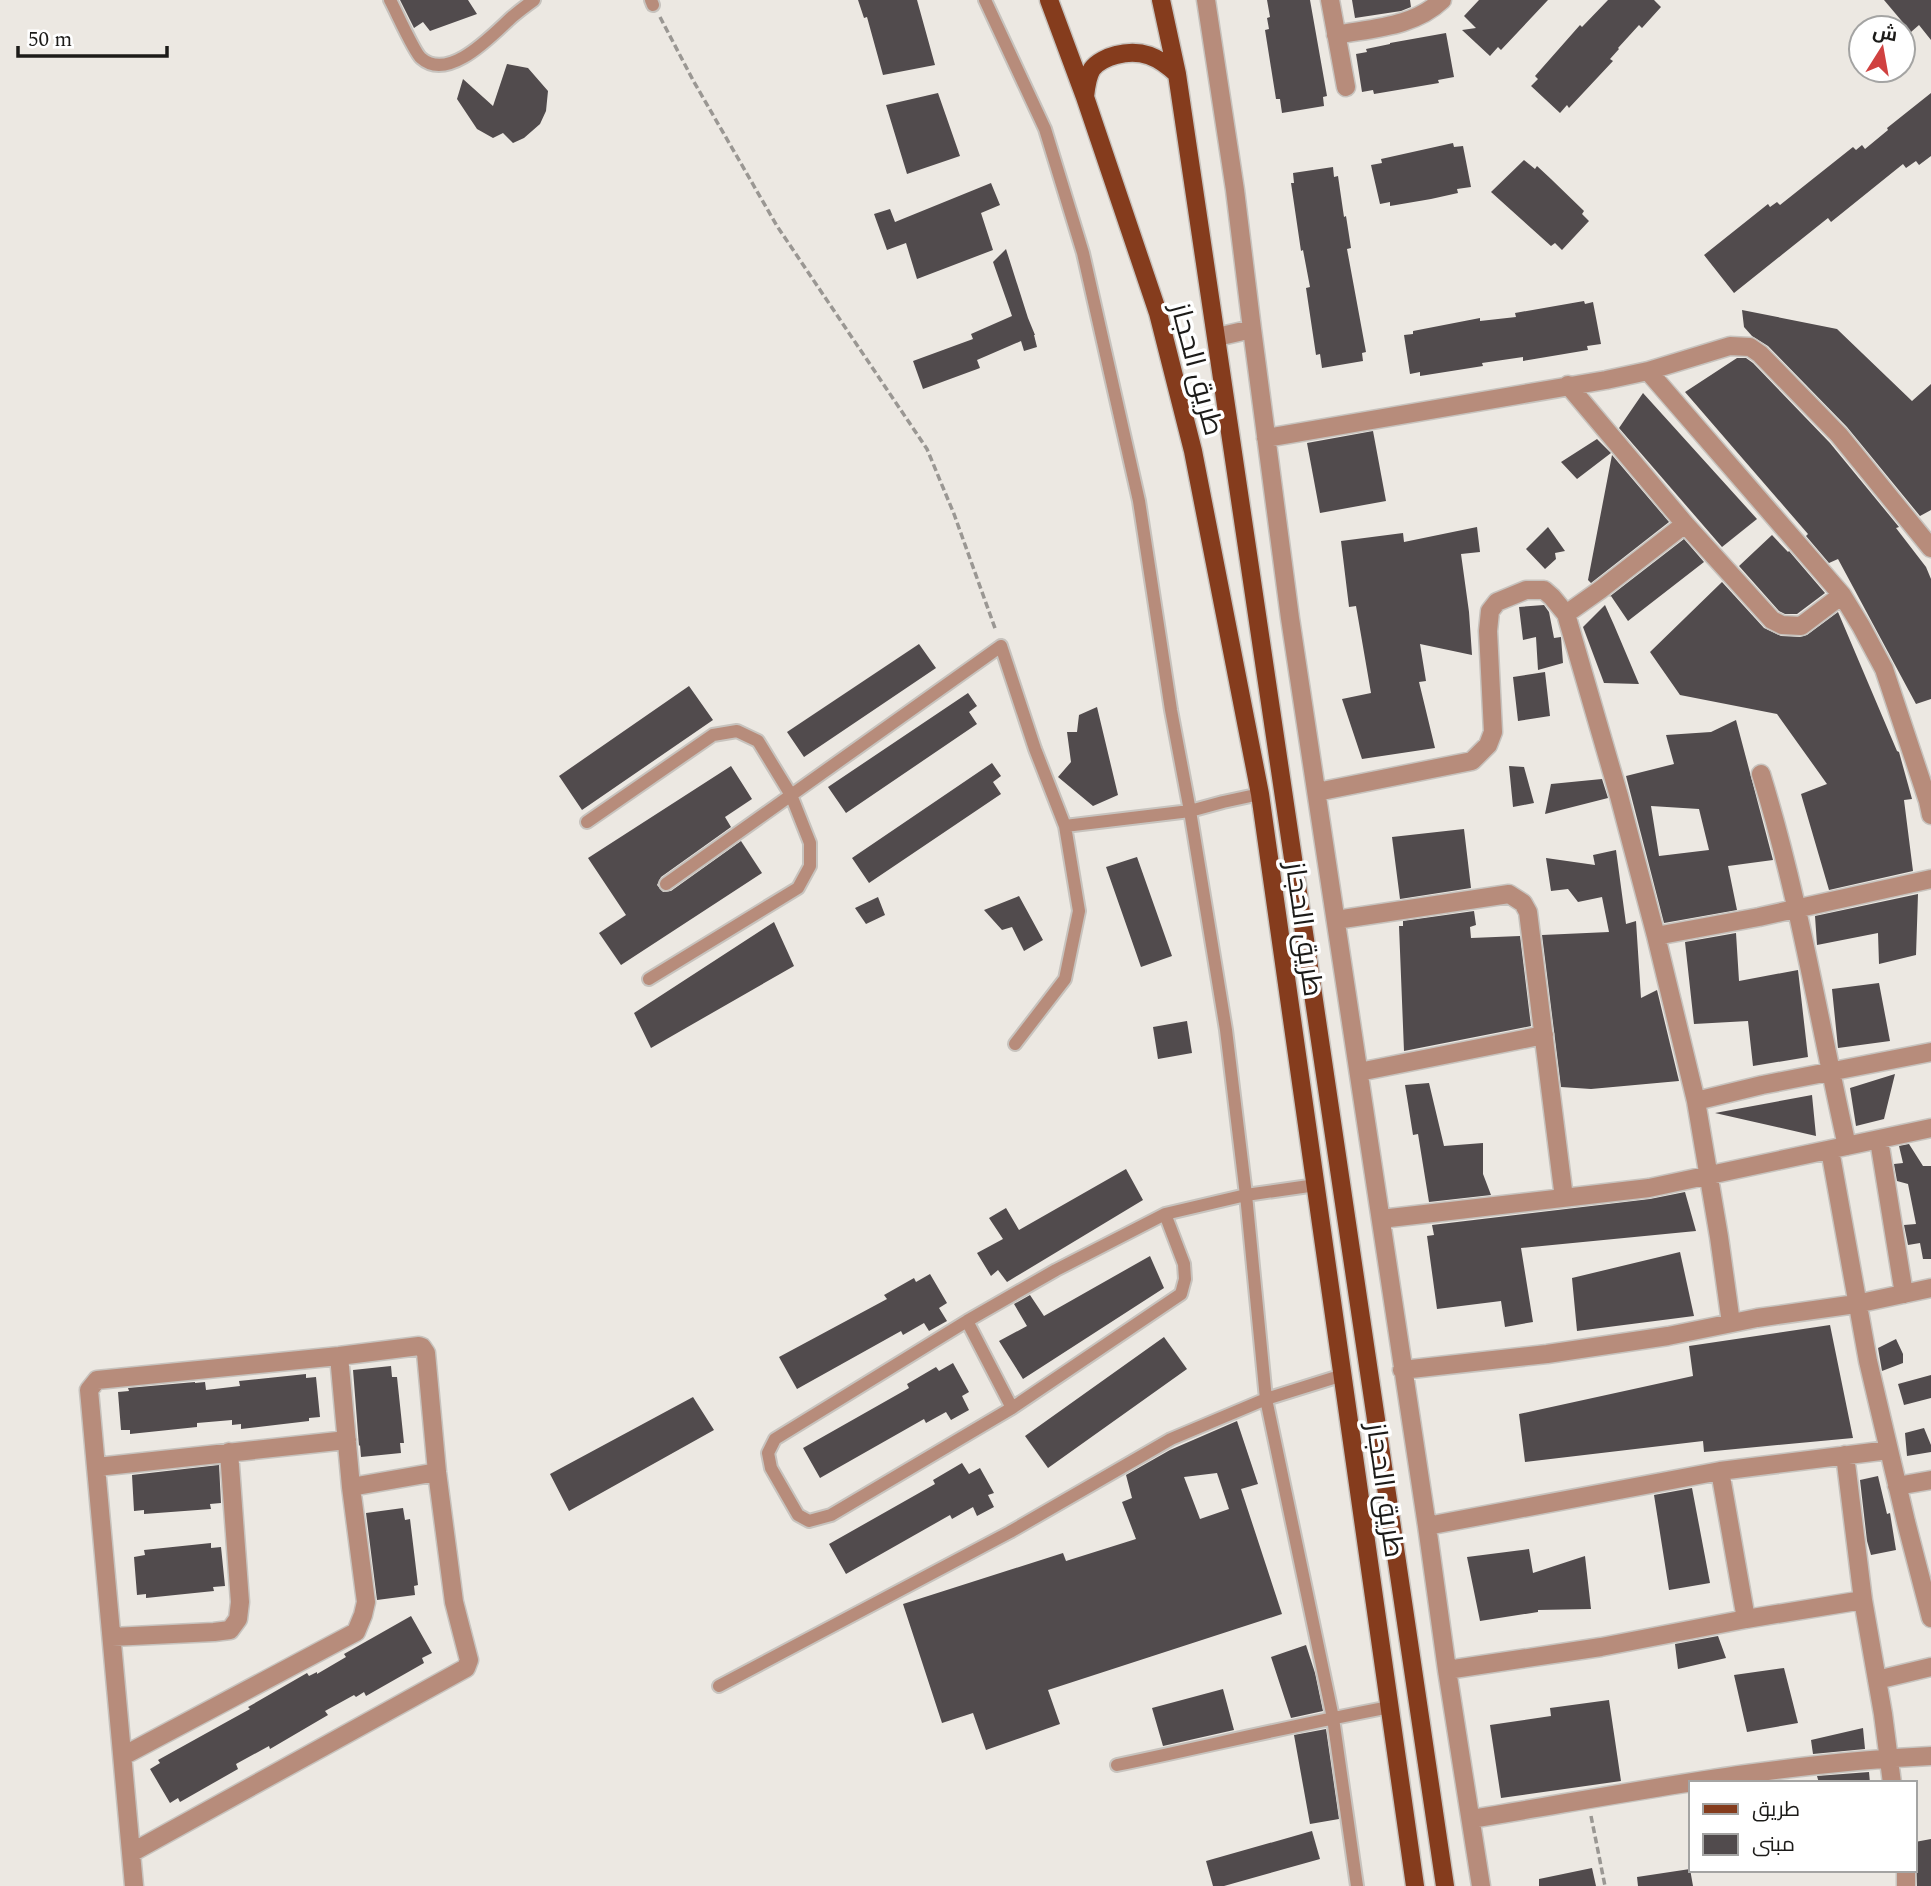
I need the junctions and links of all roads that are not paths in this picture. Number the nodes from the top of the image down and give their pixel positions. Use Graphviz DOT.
graph roads {
  1 [pos="390,0"];
  2 [pos="534,0"];
  3 [pos="985,0"];
  4 [pos="1049,0"];
  5 [pos="1161,0"];
  6 [pos="1206,0"];
  7 [pos="1330,0"];
  8 [pos="1442,0"];
  9 [pos="1336,35"];
  10 [pos="1177,74"];
  11 [pos="1346,87"];
  12 [pos="1085,97"];
  13 [pos="1252,329"];
  14 [pos="1216,337"];
  15 [pos="1648,371"];
  16 [pos="1568,385"];
  17 [pos="1266,438"];
  18 [pos="1685,524"];
  19 [pos="1931,548"];
  20 [pos="1842,595"];
  21 [pos="1566,614"];
  22 [pos="1761,774"];
  23 [pos="1317,792"];
  24 [pos="1260,794"];
  25 [pos="792,796"];
  26 [pos="1190,811"];
  27 [pos="1931,815"];
  28 [pos="587,822"];
  29 [pos="1065,826"];
  30 [pos="1931,879"];
  31 [pos="666,884"];
  32 [pos="1797,909"];
  33 [pos="1336,920"];
  34 [pos="1656,936"];
  35 [pos="649,979"];
  36 [pos="1544,1035"];
  37 [pos="1015,1044"];
  38 [pos="1931,1052"];
  39 [pos="1359,1072"];
  40 [pos="1830,1072"];
  41 [pos="1696,1101"];
  42 [pos="1931,1128"];
  43 [pos="1879,1140"];
  44 [pos="1839,1148"];
  45 [pos="1709,1175"];
  46 [pos="1315,1185"];
  47 [pos="1246,1195"];
  48 [pos="1564,1198"];
  49 [pos="1165,1214"];
  50 [pos="1381,1219"];
  51 [pos="1931,1288"];
  52 [pos="1903,1294"];
  53 [pos="1856,1304"];
  54 [pos="967,1321"];
  55 [pos="1731,1323"];
  56 [pos="339,1356"];
  57 [pos="1402,1370"];
  58 [pos="1343,1375"];
  59 [pos="1266,1399"];
  60 [pos="1012,1408"];
  61 [pos="347,1440"];
  62 [pos="1889,1451"];
  63 [pos="229,1452"];
  64 [pos="1845,1455"];
  65 [pos="97,1467"];
  66 [pos="1720,1471"];
  67 [pos="437,1472"];
  68 [pos="1931,1480"];
  69 [pos="1897,1486"];
  70 [pos="351,1487"];
  71 [pos="1427,1526"];
  72 [pos="1863,1600"];
  73 [pos="1931,1618"];
  74 [pos="1746,1619"];
  75 [pos="112,1637"];
  76 [pos="1931,1667"];
  77 [pos="1447,1670"];
  78 [pos="1877,1679"];
  79 [pos="719,1686"];
  80 [pos="1390,1707"];
  81 [pos="1333,1718"];
  82 [pos="122,1756"];
  83 [pos="1931,1756"];
  84 [pos="1888,1758"];
  85 [pos="1117,1765"];
  86 [pos="1705,1781"];
  87 [pos="1892,1781"];
  88 [pos="1689,1784"];
  89 [pos="1471,1819"];
  90 [pos="131,1853"];
  91 [pos="134,1886"];
  92 [pos="1357,1886"];
  93 [pos="1415,1886"];
  94 [pos="1445,1886"];
  95 [pos="1481,1886"];
  1 -- 2 [label="lane"];
  3 -- 26 [label="lane"];
  4 -- 12 [label="main road, طريق الحجاز"];
  5 -- 10 [label="main road, طريق الحجاز"];
  6 -- 13 [label="street"];
  7 -- 9 [label="street"];
  8 -- 9 [label="street"];
  9 -- 11 [label="street"];
  10 -- 12 [label="main road"];
  10 -- 14 [label="main road, طريق الحجاز"];
  12 -- 24 [label="main road, طريق الحجاز"];
  13 -- 14 [label="street"];
  13 -- 17 [label="street"];
  14 -- 94 [label="main road, طريق الحجاز"];
  15 -- 16 [label="street"];
  15 -- 19 [label="street"];
  15 -- 20 [label="street"];
  16 -- 17 [label="street"];
  16 -- 18 [label="street"];
  17 -- 23 [label="street"];
  18 -- 20 [label="street"];
  18 -- 21 [label="street"];
  20 -- 27 [label="street"];
  21 -- 23 [label="street"];
  21 -- 34 [label="street"];
  22 -- 32 [label="street"];
  23 -- 33 [label="street"];
  24 -- 26 [label="lane"];
  24 -- 46 [label="main road, طريق الحجاز"];
  25 -- 28 [label="lane"];
  25 -- 29 [label="lane"];
  25 -- 31 [label="lane"];
  25 -- 35 [label="lane"];
  26 -- 29 [label="lane"];
  26 -- 47 [label="lane"];
  29 -- 37 [label="lane"];
  30 -- 32 [label="street"];
  32 -- 34 [label="street"];
  32 -- 40 [label="street"];
  33 -- 36 [label="street"];
  33 -- 39 [label="street"];
  34 -- 41 [label="street"];
  36 -- 39 [label="street"];
  36 -- 48 [label="street"];
  38 -- 40 [label="street"];
  39 -- 50 [label="street"];
  40 -- 41 [label="street"];
  40 -- 44 [label="street"];
  41 -- 45 [label="street"];
  42 -- 43 [label="street"];
  43 -- 44 [label="street"];
  43 -- 52 [label="street"];
  44 -- 45 [label="street"];
  44 -- 53 [label="street"];
  45 -- 48 [label="street"];
  45 -- 55 [label="street"];
  46 -- 47 [label="lane"];
  46 -- 58 [label="main road, طريق الحجاز"];
  47 -- 49 [label="lane"];
  47 -- 59 [label="lane"];
  48 -- 50 [label="street"];
  49 -- 54 [label="lane"];
  49 -- 60 [label="lane"];
  50 -- 57 [label="street"];
  51 -- 52 [label="street"];
  52 -- 53 [label="street"];
  53 -- 55 [label="street"];
  53 -- 62 [label="street"];
  54 -- 60 [label="lane"];
  54 -- 60 [label="lane"];
  55 -- 57 [label="street"];
  56 -- 61 [label="street"];
  56 -- 65 [label="street"];
  56 -- 67 [label="street"];
  57 -- 71 [label="street"];
  58 -- 59 [label="lane"];
  58 -- 80 [label="main road, طريق الحجاز"];
  59 -- 79 [label="lane"];
  59 -- 81 [label="lane"];
  61 -- 63 [label="street"];
  61 -- 70 [label="street"];
  62 -- 64 [label="street"];
  62 -- 69 [label="street"];
  63 -- 65 [label="street"];
  63 -- 75 [label="street"];
  64 -- 66 [label="street"];
  64 -- 72 [label="street"];
  65 -- 75 [label="street"];
  66 -- 71 [label="street"];
  66 -- 74 [label="street"];
  67 -- 70 [label="street"];
  67 -- 90 [label="street"];
  68 -- 69 [label="street"];
  69 -- 73 [label="street"];
  70 -- 82 [label="street"];
  71 -- 77 [label="street"];
  72 -- 74 [label="street"];
  72 -- 78 [label="street"];
  74 -- 77 [label="street"];
  75 -- 82 [label="street"];
  76 -- 78 [label="street"];
  77 -- 89 [label="street"];
  78 -- 84 [label="street"];
  80 -- 81 [label="lane"];
  80 -- 93 [label="main road, طريق الحجاز"];
  81 -- 85 [label="lane"];
  81 -- 92 [label="lane"];
  82 -- 90 [label="street"];
  83 -- 84 [label="street"];
  84 -- 86 [label="street"];
  84 -- 87 [label="street"];
  88 -- 89 [label="street"];
  89 -- 95 [label="street"];
  90 -- 91 [label="street"];
}
